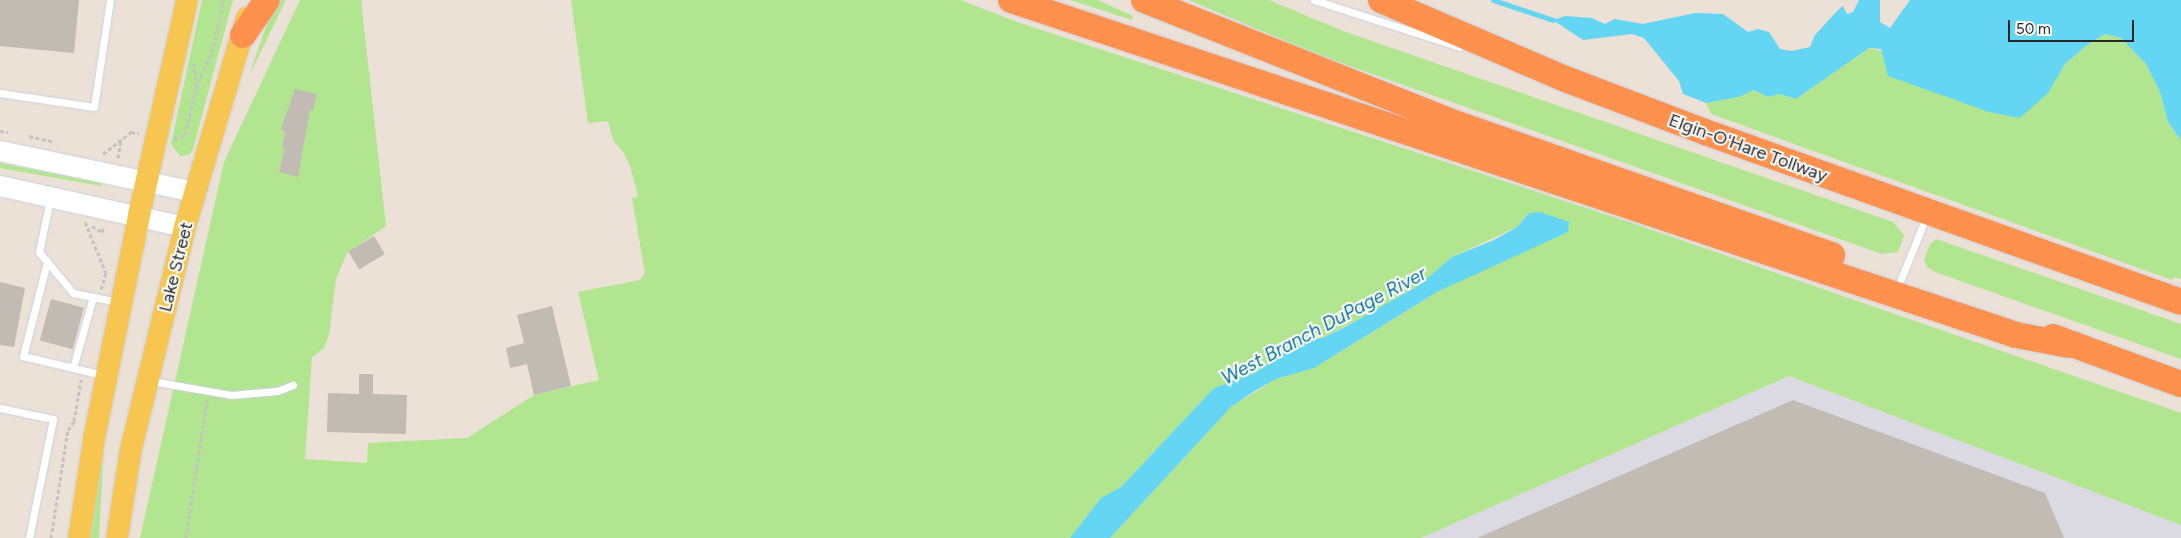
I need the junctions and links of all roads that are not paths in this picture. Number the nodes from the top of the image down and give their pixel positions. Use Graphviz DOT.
graph roads {
  1 [pos="110,0"];
  2 [pos="187,0"];
  3 [pos="251,0"];
  4 [pos="267,0"];
  5 [pos="1011,0"];
  6 [pos="1144,0"];
  7 [pos="1314,0"];
  8 [pos="1381,0"];
  9 [pos="243,35"];
  10 [pos="1465,49"];
  11 [pos="1484,54"];
  12 [pos="1568,80"];
  13 [pos="0,93"];
  14 [pos="0,151"];
  15 [pos="147,182"];
  16 [pos="0,186"];
  17 [pos="196,192"];
  18 [pos="51,196"];
  19 [pos="1928,213"];
  20 [pos="139,215"];
  21 [pos="185,227"];
  22 [pos="47,262"];
  23 [pos="1902,279"];
  24 [pos="93,297"];
  25 [pos="2181,302"];
  26 [pos="122,303"];
  27 [pos="2069,345"];
  28 [pos="74,368"];
  29 [pos="107,376"];
  30 [pos="149,380"];
  31 [pos="2181,384"];
  32 [pos="293,385"];
  33 [pos="0,408"];
  34 [pos="29,538"];
  35 [pos="79,538"];
  36 [pos="117,538"];
  1 -- 13 [label="lane"];
  2 -- 15 [label="main road"];
  3 -- 9 [label="main road, Lake Street"];
  4 -- 9 [label="highway"];
  5 -- 27 [label="highway"];
  6 -- 23 [label="highway"];
  7 -- 10 [label="lane"];
  8 -- 12 [label="highway"];
  9 -- 17 [label="main road, Lake Street"];
  11 -- 12 [label="lane, Elgin-O'Hare Tollway"];
  12 -- 19 [label="highway, Elgin-O'Hare Tollway"];
  14 -- 15 [label="main road"];
  15 -- 17 [label="main road"];
  15 -- 20 [label="main road"];
  16 -- 18 [label="main road"];
  17 -- 21 [label="main road, Lake Street"];
  18 -- 20 [label="main road"];
  18 -- 22 [label="lane"];
  19 -- 23 [label="lane"];
  19 -- 25 [label="highway, Elgin-O'Hare Tollway"];
  20 -- 21 [label="main road"];
  20 -- 26 [label="main road"];
  21 -- 30 [label="main road, Lake Street"];
  22 -- 24 [label="lane"];
  22 -- 28 [label="lane"];
  23 -- 27 [label="highway"];
  24 -- 26 [label="lane"];
  24 -- 28 [label="lane"];
  26 -- 29 [label="main road"];
  27 -- 31 [label="highway"];
  28 -- 29 [label="lane"];
  29 -- 35 [label="main road"];
  30 -- 32 [label="lane"];
  30 -- 36 [label="main road, Lake Street"];
  33 -- 34 [label="lane"];
}
